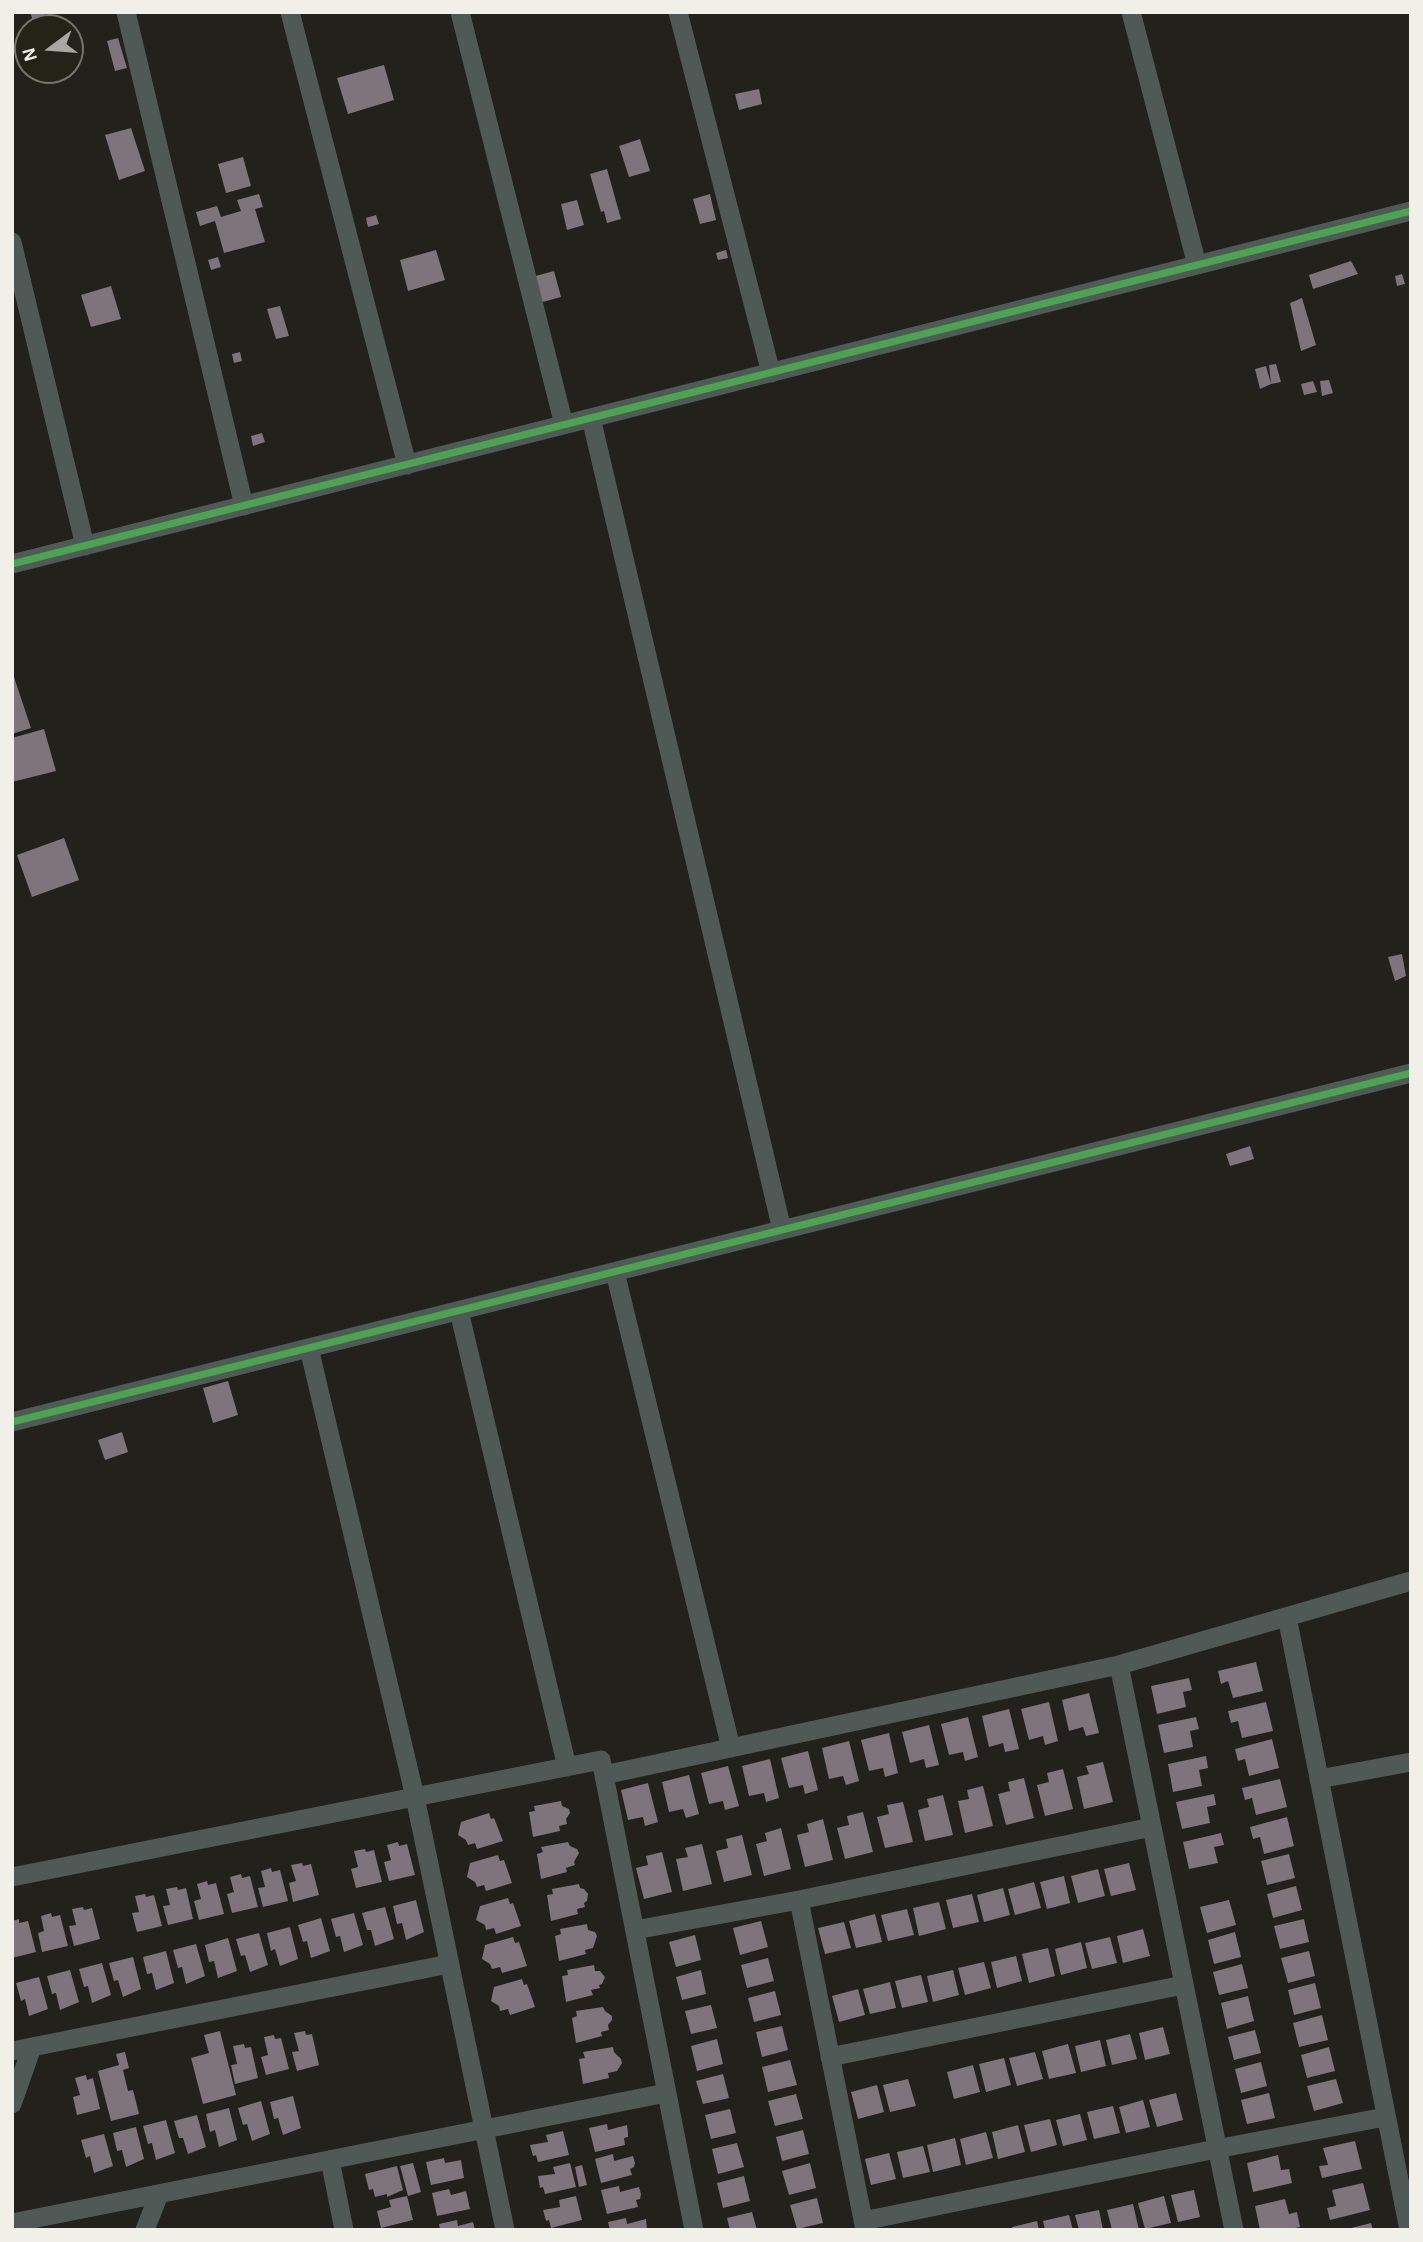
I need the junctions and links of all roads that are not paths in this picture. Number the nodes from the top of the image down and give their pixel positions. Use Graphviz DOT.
graph roads {
  1 [pos="125,12"];
  2 [pos="290,12"];
  3 [pos="460,12"];
  4 [pos="678,12"];
  5 [pos="1131,12"];
  6 [pos="1411,211"];
  7 [pos="12,242"];
  8 [pos="1197,265"];
  9 [pos="771,373"];
  10 [pos="591,418"];
  11 [pos="564,425"];
  12 [pos="407,465"];
  13 [pos="244,506"];
  14 [pos="85,546"];
  15 [pos="12,564"];
  16 [pos="1411,1073"];
  17 [pos="782,1230"];
  18 [pos="615,1272"];
  19 [pos="459,1311"];
  20 [pos="309,1348"];
  21 [pos="12,1422"];
  22 [pos="1411,1581"];
  23 [pos="1287,1616"];
  24 [pos="1119,1665"];
  25 [pos="731,1748"];
  26 [pos="1411,1762"];
  27 [pos="567,1767"];
  28 [pos="604,1775"];
  29 [pos="1320,1779"];
  30 [pos="415,1797"];
  31 [pos="1152,1827"];
  32 [pos="12,1877"];
  33 [pos="799,1900"];
  34 [pos="635,1930"];
  35 [pos="449,1964"];
  36 [pos="1183,1985"];
  37 [pos="32,2047"];
  38 [pos="12,2051"];
  39 [pos="830,2057"];
  40 [pos="666,2093"];
  41 [pos="12,2104"];
  42 [pos="1385,2117"];
  43 [pos="484,2129"];
  44 [pos="1216,2148"];
  45 [pos="330,2160"];
  46 [pos="159,2194"];
  47 [pos="337,2199"];
  48 [pos="12,2223"];
  49 [pos="864,2225"];
  50 [pos="145,2230"];
  51 [pos="326,2230"];
  52 [pos="344,2230"];
  53 [pos="505,2230"];
  54 [pos="694,2230"];
  55 [pos="1234,2230"];
  56 [pos="1409,2230"];
  1 -- 13 [label="street"];
  2 -- 12 [label="street"];
  3 -- 11 [label="street"];
  4 -- 9 [label="street"];
  5 -- 8 [label="street"];
  6 -- 8 [label="street"];
  7 -- 14 [label="street"];
  8 -- 9 [label="street"];
  9 -- 10 [label="street"];
  10 -- 11 [label="street"];
  10 -- 17 [label="street"];
  11 -- 12 [label="street"];
  12 -- 13 [label="street"];
  13 -- 14 [label="street"];
  14 -- 15 [label="street"];
  16 -- 17 [label="street"];
  17 -- 18 [label="street"];
  18 -- 19 [label="street"];
  18 -- 25 [label="street"];
  19 -- 20 [label="street"];
  19 -- 27 [label="street"];
  20 -- 21 [label="street"];
  20 -- 30 [label="street"];
  22 -- 23 [label="street"];
  23 -- 24 [label="street"];
  23 -- 29 [label="street"];
  24 -- 25 [label="street"];
  24 -- 31 [label="street"];
  25 -- 28 [label="street"];
  26 -- 29 [label="street"];
  27 -- 28 [label="street"];
  27 -- 30 [label="street"];
  28 -- 34 [label="street"];
  29 -- 42 [label="street"];
  30 -- 32 [label="street"];
  30 -- 35 [label="street"];
  31 -- 33 [label="street"];
  31 -- 36 [label="street"];
  33 -- 34 [label="street"];
  33 -- 39 [label="street"];
  34 -- 40 [label="street"];
  35 -- 37 [label="street"];
  35 -- 43 [label="street"];
  36 -- 39 [label="street"];
  36 -- 44 [label="street"];
  37 -- 38 [label="street"];
  37 -- 41 [label="street"];
  39 -- 49 [label="street"];
  40 -- 43 [label="street"];
  40 -- 54 [label="street"];
  42 -- 44 [label="street"];
  42 -- 56 [label="street"];
  43 -- 45 [label="street"];
  43 -- 53 [label="street"];
  44 -- 49 [label="street"];
  44 -- 55 [label="street"];
  45 -- 46 [label="street"];
  45 -- 47 [label="street"];
  46 -- 48 [label="street"];
  46 -- 50 [label="street"];
  47 -- 51 [label="street"];
  47 -- 52 [label="street"];
}
